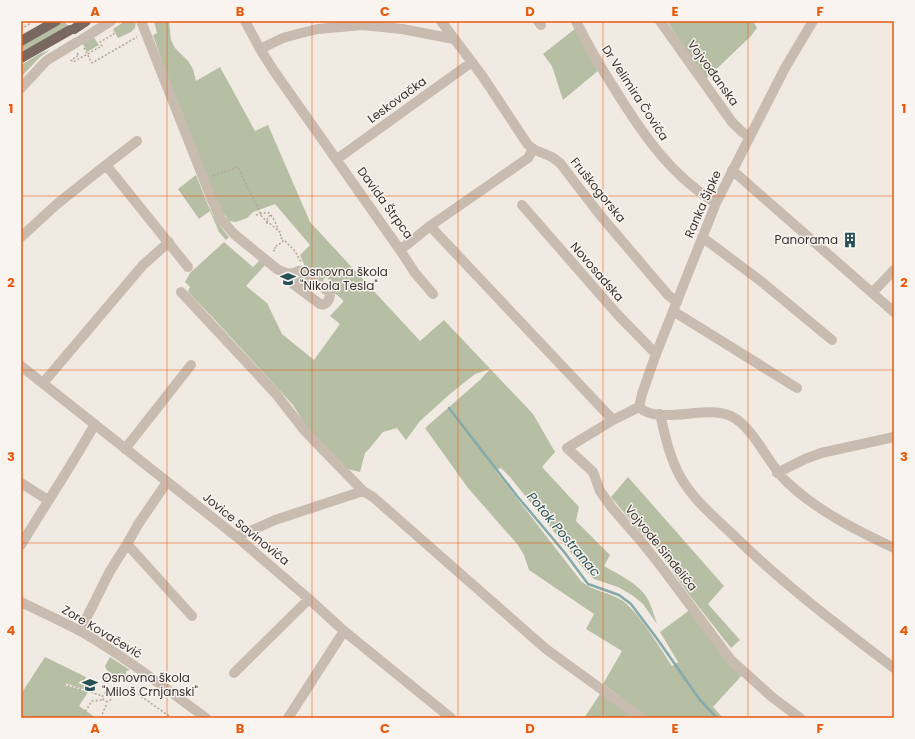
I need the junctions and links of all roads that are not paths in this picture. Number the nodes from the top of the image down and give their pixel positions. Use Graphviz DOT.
graph roads {
  1 [pos="56,21"];
  2 [pos="86,21"];
  3 [pos="111,21"];
  4 [pos="141,21"];
  5 [pos="245,21"];
  6 [pos="441,21"];
  7 [pos="576,21"];
  8 [pos="660,21"];
  9 [pos="813,21"];
  10 [pos="454,39"];
  11 [pos="21,41"];
  12 [pos="260,49"];
  13 [pos="21,58"];
  14 [pos="472,62"];
  15 [pos="21,88"];
  16 [pos="749,137"];
  17 [pos="137,141"];
  18 [pos="533,149"];
  19 [pos="337,159"];
  20 [pos="106,165"];
  21 [pos="732,170"];
  22 [pos="716,203"];
  23 [pos="522,205"];
  24 [pos="430,226"];
  25 [pos="21,237"];
  26 [pos="702,237"];
  27 [pos="169,242"];
  28 [pos="400,250"];
  29 [pos="188,267"];
  30 [pos="894,270"];
  31 [pos="292,276"];
  32 [pos="181,292"];
  33 [pos="872,293"];
  34 [pos="433,294"];
  35 [pos="675,306"];
  36 [pos="894,312"];
  37 [pos="832,340"];
  38 [pos="656,354"];
  39 [pos="191,364"];
  40 [pos="21,366"];
  41 [pos="43,383"];
  42 [pos="797,388"];
  43 [pos="639,407"];
  44 [pos="660,414"];
  45 [pos="613,420"];
  46 [pos="95,424"];
  47 [pos="894,438"];
  48 [pos="125,449"];
  49 [pos="777,473"];
  50 [pos="167,482"];
  51 [pos="21,483"];
  52 [pos="363,490"];
  53 [pos="48,500"];
  54 [pos="237,537"];
  55 [pos="127,544"];
  56 [pos="21,545"];
  57 [pos="894,548"];
  58 [pos="309,599"];
  59 [pos="21,602"];
  60 [pos="192,616"];
  61 [pos="344,631"];
  62 [pos="80,632"];
  63 [pos="894,668"];
  64 [pos="234,673"];
  65 [pos="206,718"];
  66 [pos="288,718"];
  67 [pos="451,718"];
  68 [pos="641,718"];
  69 [pos="800,718"];
  1 -- 11 [label="main road"];
  2 -- 13 [label="main road"];
  3 -- 15 [label="street"];
  4 -- 31 [label="street"];
  5 -- 12 [label="street, Davida Štrpca"];
  6 -- 10 [label="street, Fruškogorska"];
  7 -- 22 [label="street, Dr Velimira Čovića"];
  8 -- 16 [label="street, Vojvođanska"];
  9 -- 16 [label="street, Ranka Šipke"];
  10 -- 12 [label="street"];
  10 -- 14 [label="street, Fruškogorska"];
  12 -- 19 [label="street, Davida Štrpca"];
  14 -- 18 [label="street, Fruškogorska"];
  14 -- 19 [label="street, Leskovačka"];
  16 -- 21 [label="street, Ranka Šipke"];
  17 -- 20 [label="street"];
  18 -- 24 [label="street"];
  18 -- 35 [label="street, Fruškogorska"];
  19 -- 28 [label="street, Davida Štrpca"];
  20 -- 25 [label="street"];
  20 -- 27 [label="street"];
  21 -- 22 [label="street, Ranka Šipke"];
  21 -- 33 [label="street"];
  22 -- 26 [label="street, Ranka Šipke"];
  23 -- 38 [label="street, Novosadska"];
  24 -- 28 [label="street, Davida Štrpca"];
  24 -- 45 [label="street, Davida Štrpca"];
  26 -- 35 [label="street, Ranka Šipke"];
  26 -- 37 [label="street"];
  27 -- 29 [label="street"];
  27 -- 41 [label="street"];
  28 -- 34 [label="street"];
  30 -- 33 [label="street"];
  32 -- 52 [label="street"];
  33 -- 36 [label="street"];
  35 -- 38 [label="street, Ranka Šipke"];
  35 -- 42 [label="street, Fruškogorska"];
  38 -- 43 [label="street, Ranka Šipke"];
  39 -- 48 [label="street"];
  40 -- 41 [label="street, Jovice Savinovića"];
  41 -- 46 [label="street, Jovice Savinovića"];
  43 -- 44 [label="street"];
  43 -- 45 [label="street, Vojvode Sinđelića"];
  44 -- 49 [label="street"];
  44 -- 63 [label="street"];
  45 -- 69 [label="street, Vojvode Sinđelića"];
  46 -- 48 [label="street, Jovice Savinovića"];
  46 -- 53 [label="street"];
  47 -- 49 [label="street"];
  48 -- 50 [label="street, Jovice Savinovića"];
  49 -- 57 [label="street"];
  50 -- 54 [label="street, Jovice Savinovića"];
  50 -- 55 [label="street"];
  51 -- 53 [label="street"];
  52 -- 54 [label="street"];
  52 -- 68 [label="street"];
  53 -- 56 [label="street"];
  54 -- 58 [label="street, Jovice Savinovića"];
  55 -- 60 [label="street"];
  55 -- 62 [label="street"];
  58 -- 61 [label="street, Jovice Savinovića"];
  58 -- 64 [label="street"];
  59 -- 62 [label="street, Zore Kovačević"];
  61 -- 66 [label="street"];
  61 -- 67 [label="street, Jovice Savinovića"];
  62 -- 65 [label="street, Zore Kovačević"];
}
